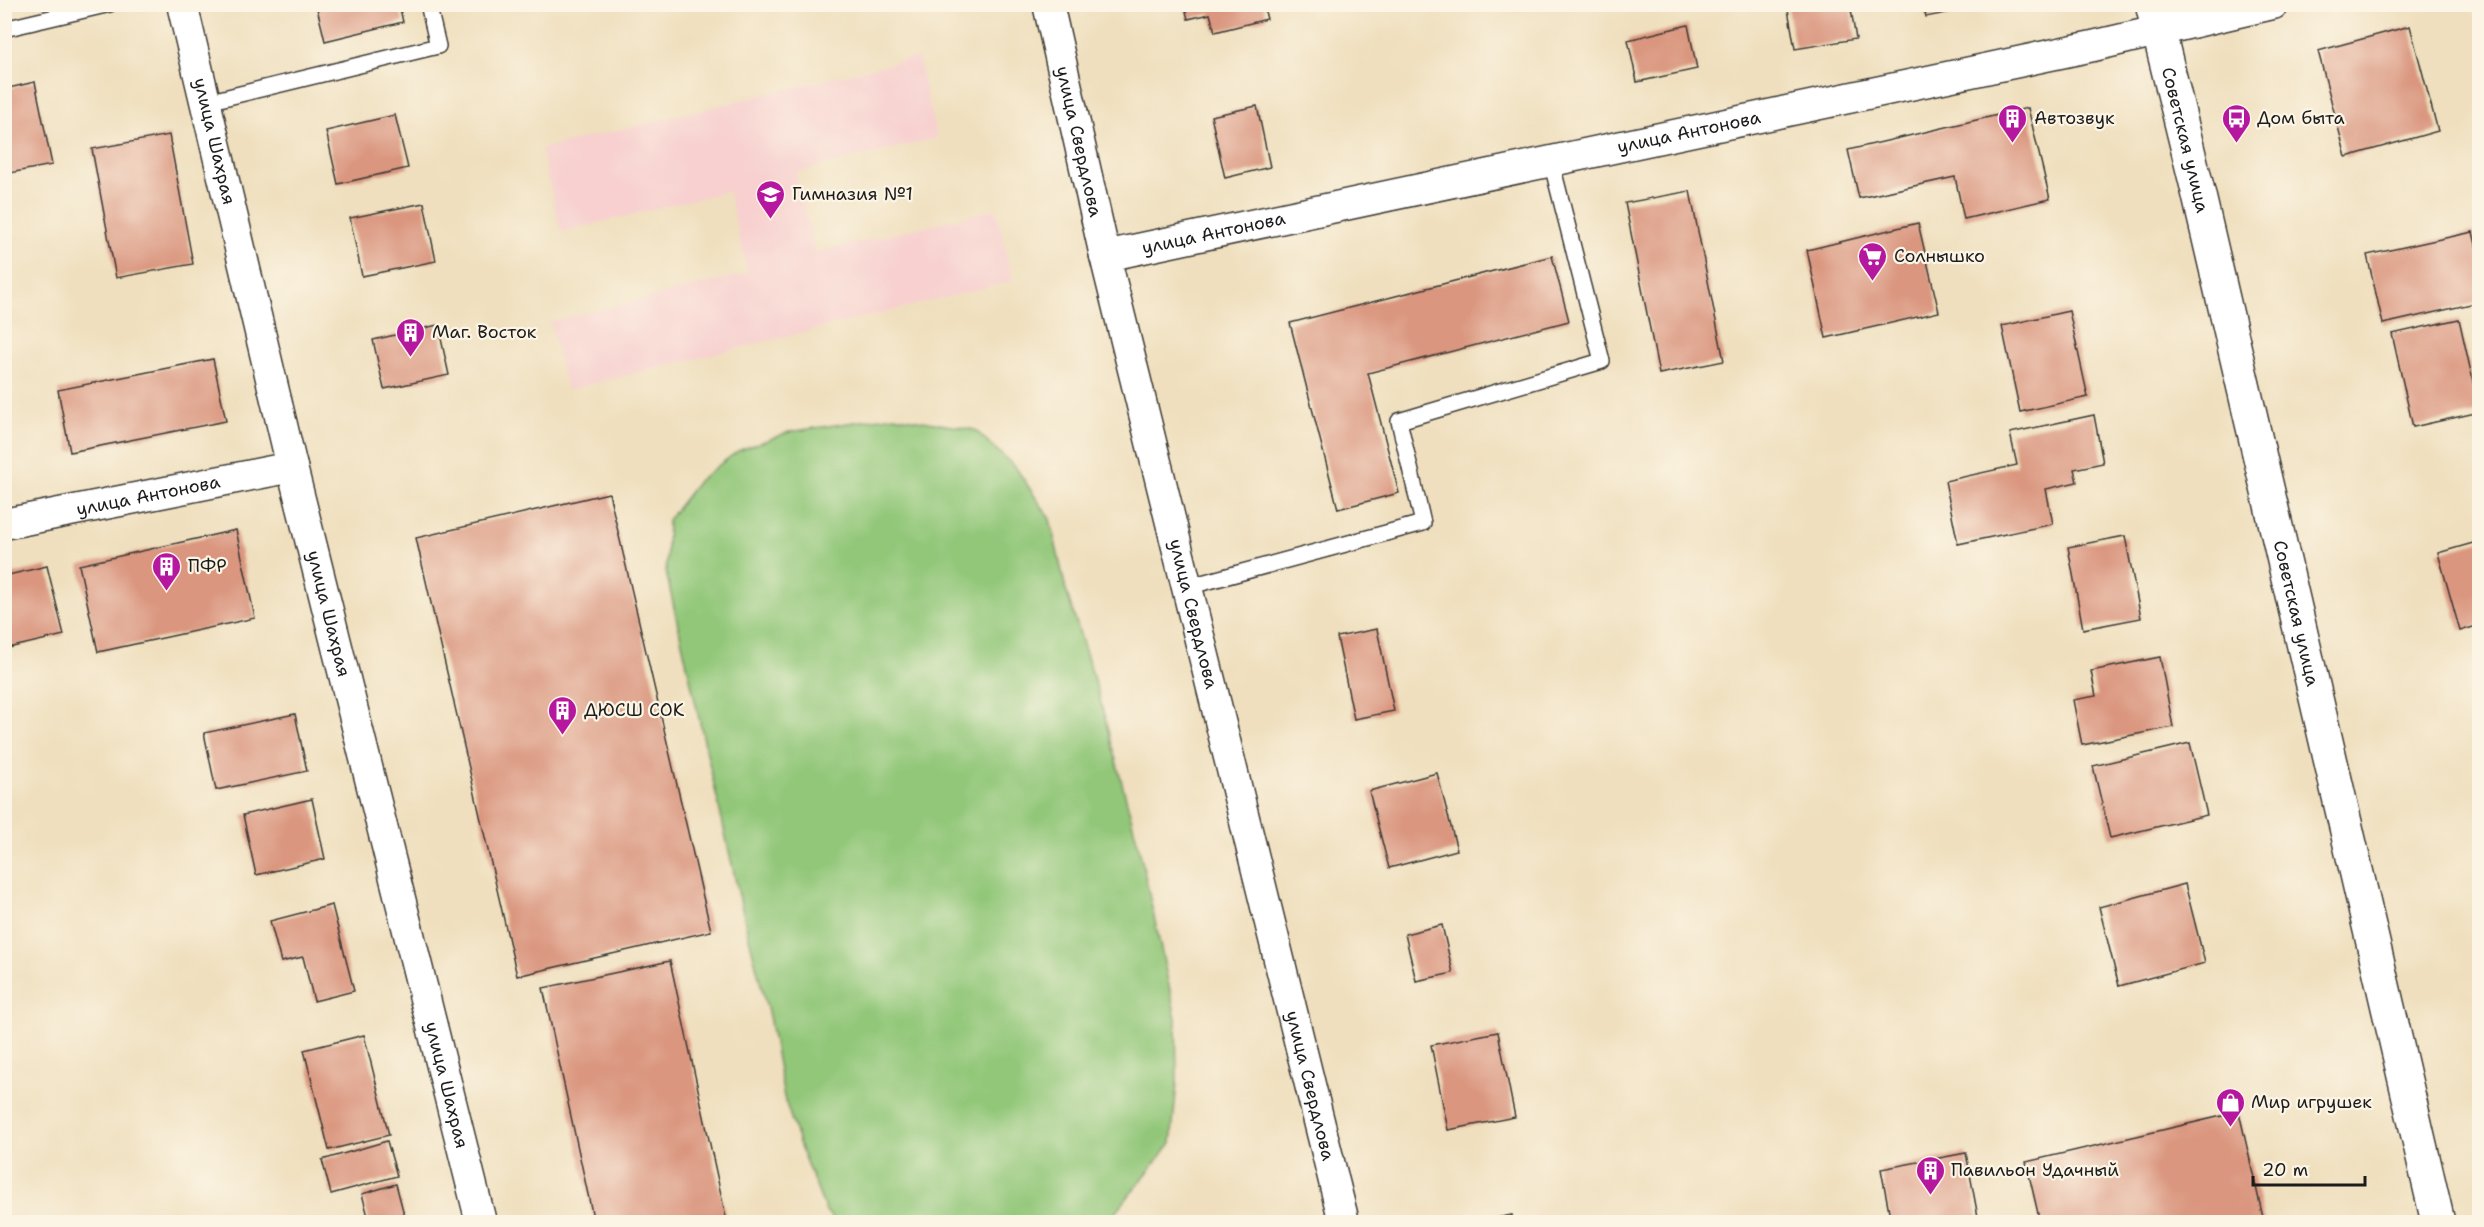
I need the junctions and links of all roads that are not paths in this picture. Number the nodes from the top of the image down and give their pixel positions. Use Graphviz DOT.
graph roads {
  1 [pos="110,4"];
  2 [pos="182,4"];
  3 [pos="428,4"];
  4 [pos="1048,4"];
  5 [pos="2273,4"];
  6 [pos="2155,18"];
  7 [pos="4,29"];
  8 [pos="203,103"];
  9 [pos="1551,161"];
  10 [pos="1105,256"];
  11 [pos="292,467"];
  12 [pos="4,524"];
  13 [pos="1187,587"];
  14 [pos="481,1222"];
  15 [pos="1344,1222"];
  16 [pos="2438,1222"];
  1 -- 7 [label="lane"];
  2 -- 8 [label="street, улица Шахрая"];
  3 -- 8 [label="lane"];
  4 -- 10 [label="street, улица Свердлова"];
  5 -- 6 [label="street, улица Антонова"];
  6 -- 9 [label="street, улица Антонова"];
  6 -- 16 [label="main road, Советская улица"];
  8 -- 11 [label="street, улица Шахрая"];
  9 -- 10 [label="street, улица Антонова"];
  9 -- 13 [label="lane"];
  10 -- 13 [label="street, улица Свердлова"];
  11 -- 12 [label="street, улица Антонова"];
  11 -- 14 [label="street, улица Шахрая"];
  13 -- 15 [label="street, улица Свердлова"];
}
